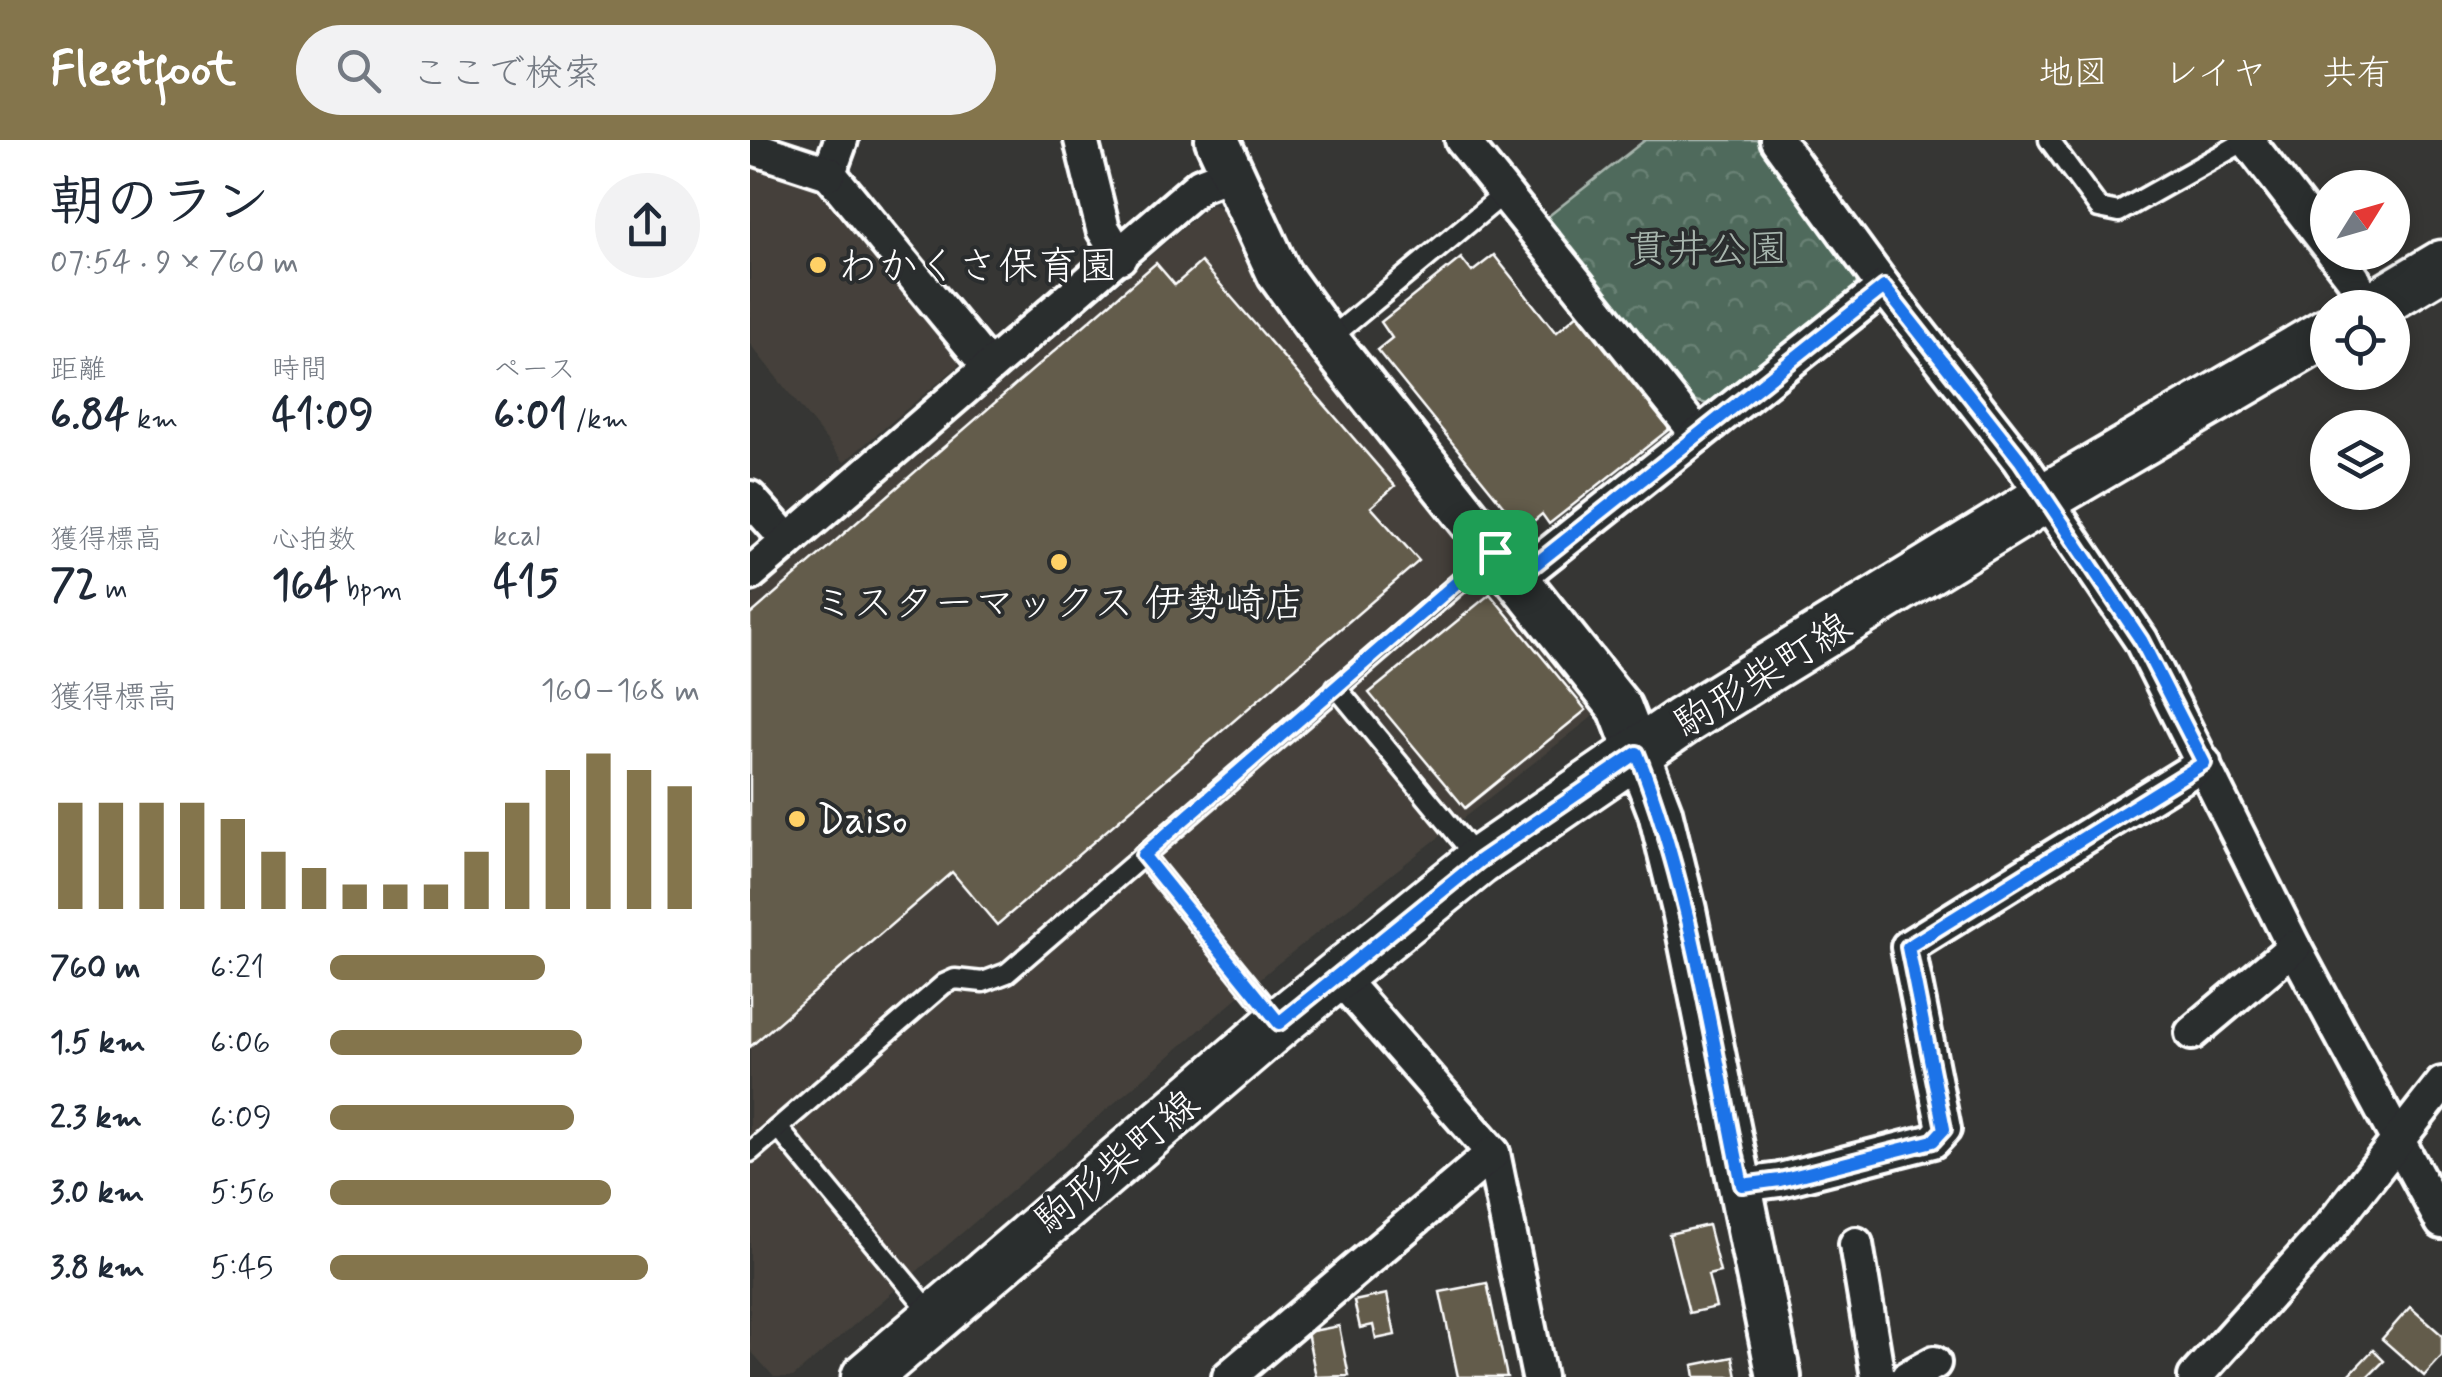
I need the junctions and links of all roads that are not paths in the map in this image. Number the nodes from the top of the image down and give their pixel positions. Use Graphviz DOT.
graph roads {
  1 [pos="840,140"];
  2 [pos="1081,140"];
  3 [pos="1462,140"];
  4 [pos="1777,140"];
  5 [pos="2049,140"];
  6 [pos="2247,140"];
  7 [pos="750,146"];
  8 [pos="1224,157"];
  9 [pos="829,173"];
  10 [pos="1504,193"];
  11 [pos="2310,222"];
  12 [pos="1120,257"];
  13 [pos="2442,265"];
  14 [pos="1884,287"];
  15 [pos="2400,290"];
  16 [pos="1328,340"];
  17 [pos="2310,343"];
  18 [pos="988,366"];
  19 [pos="1698,435"];
  20 [pos="750,498"];
  21 [pos="2045,498"];
  22 [pos="788,541"];
  23 [pos="1506,566"];
  24 [pos="750,574"];
  25 [pos="1336,688"];
  26 [pos="1637,753"];
  27 [pos="2204,763"];
  28 [pos="1143,855"];
  29 [pos="1479,861"];
  30 [pos="2294,947"];
  31 [pos="1338,976"];
  32 [pos="1279,1023"];
  33 [pos="2192,1033"];
  34 [pos="2442,1084"];
  35 [pos="778,1128"];
  36 [pos="2400,1139"];
  37 [pos="750,1152"];
  38 [pos="1493,1153"];
  39 [pos="1742,1185"];
  40 [pos="2442,1220"];
  41 [pos="1856,1244"];
  42 [pos="934,1316"];
  43 [pos="1242,1373"];
  44 [pos="866,1377"];
  45 [pos="1538,1377"];
  46 [pos="1778,1377"];
  47 [pos="1878,1377"];
  48 [pos="2195,1377"];
  1 -- 9 [label="street"];
  2 -- 12 [label="street"];
  3 -- 10 [label="street"];
  4 -- 14 [label="street"];
  5 -- 6 [label="lane"];
  6 -- 11 [label="street"];
  7 -- 9 [label="street"];
  8 -- 12 [label="street"];
  8 -- 16 [label="street"];
  9 -- 18 [label="street"];
  10 -- 16 [label="lane"];
  10 -- 19 [label="street"];
  12 -- 18 [label="street"];
  13 -- 15 [label="main road"];
  14 -- 19 [label="street"];
  14 -- 21 [label="street"];
  16 -- 23 [label="street"];
  17 -- 21 [label="main road, 駒形柴町線"];
  18 -- 22 [label="street"];
  19 -- 23 [label="street"];
  20 -- 22 [label="street"];
  21 -- 26 [label="main road, 駒形柴町線"];
  21 -- 27 [label="street"];
  22 -- 24 [label="street"];
  23 -- 25 [label="lane"];
  23 -- 26 [label="street"];
  25 -- 28 [label="lane"];
  25 -- 29 [label="lane"];
  26 -- 29 [label="main road, 駒形柴町線"];
  26 -- 39 [label="street"];
  27 -- 30 [label="street"];
  27 -- 39 [label="street"];
  28 -- 32 [label="lane"];
  28 -- 35 [label="lane"];
  29 -- 31 [label="main road, 駒形柴町線"];
  30 -- 33 [label="street"];
  30 -- 36 [label="street"];
  31 -- 32 [label="main road, 駒形柴町線"];
  31 -- 38 [label="street"];
  32 -- 42 [label="main road, 駒形柴町線"];
  34 -- 36 [label="street"];
  35 -- 37 [label="lane"];
  35 -- 42 [label="lane"];
  36 -- 40 [label="street"];
  36 -- 48 [label="street"];
  38 -- 43 [label="street"];
  38 -- 45 [label="street"];
  39 -- 46 [label="street"];
  41 -- 47 [label="street"];
  42 -- 44 [label="main road, 駒形柴町線"];
}
